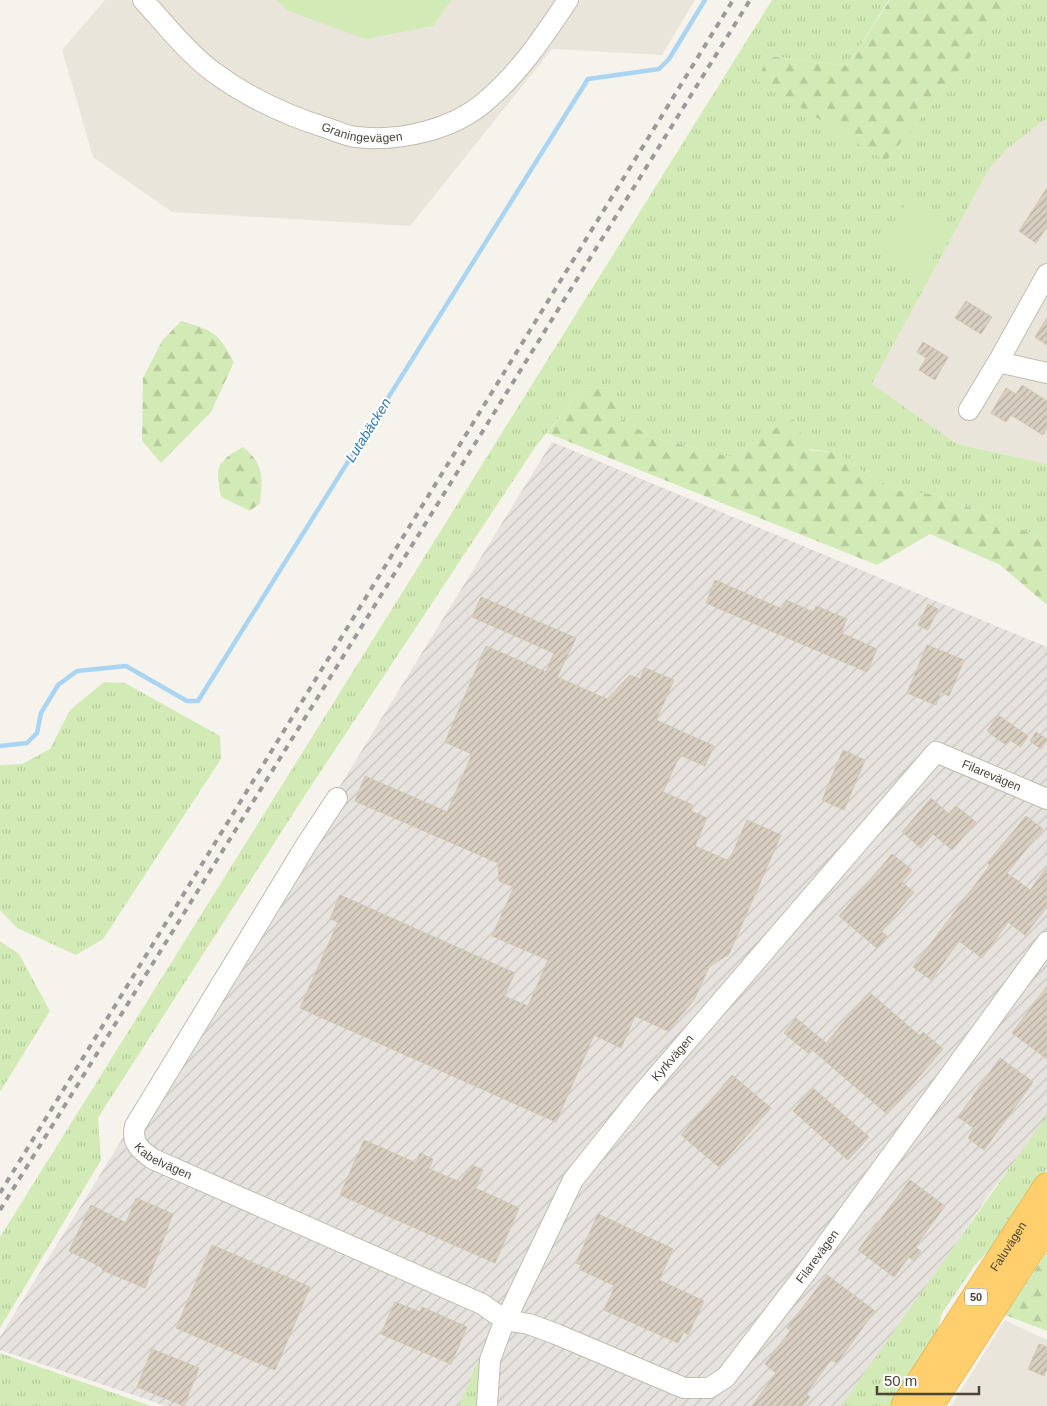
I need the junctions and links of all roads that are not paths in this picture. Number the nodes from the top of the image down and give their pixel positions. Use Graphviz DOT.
graph roads {
  1 [pos="143,0"];
  2 [pos="568,0"];
  3 [pos="1047,274"];
  4 [pos="998,362"];
  5 [pos="1047,373"];
  6 [pos="969,410"];
  7 [pos="936,752"];
  8 [pos="338,798"];
  9 [pos="1047,799"];
  10 [pos="1047,942"];
  11 [pos="1047,1187"];
  12 [pos="1047,1224"];
  13 [pos="505,1320"];
  14 [pos="487,1406"];
  15 [pos="905,1406"];
  16 [pos="929,1406"];
  1 -- 2 [label="street, Graningevägen"];
  3 -- 4 [label="street"];
  4 -- 5 [label="street"];
  4 -- 6 [label="street"];
  7 -- 9 [label="street, Filarevägen"];
  7 -- 13 [label="street, Kyrkvägen"];
  8 -- 13 [label="street, Kabelvägen"];
  10 -- 13 [label="street, Filarevägen"];
  11 -- 15 [label="highway, Faluvägen / 50"];
  12 -- 16 [label="highway, Faluvägen / 50"];
  13 -- 14 [label="street, Kyrkvägen"];
}
